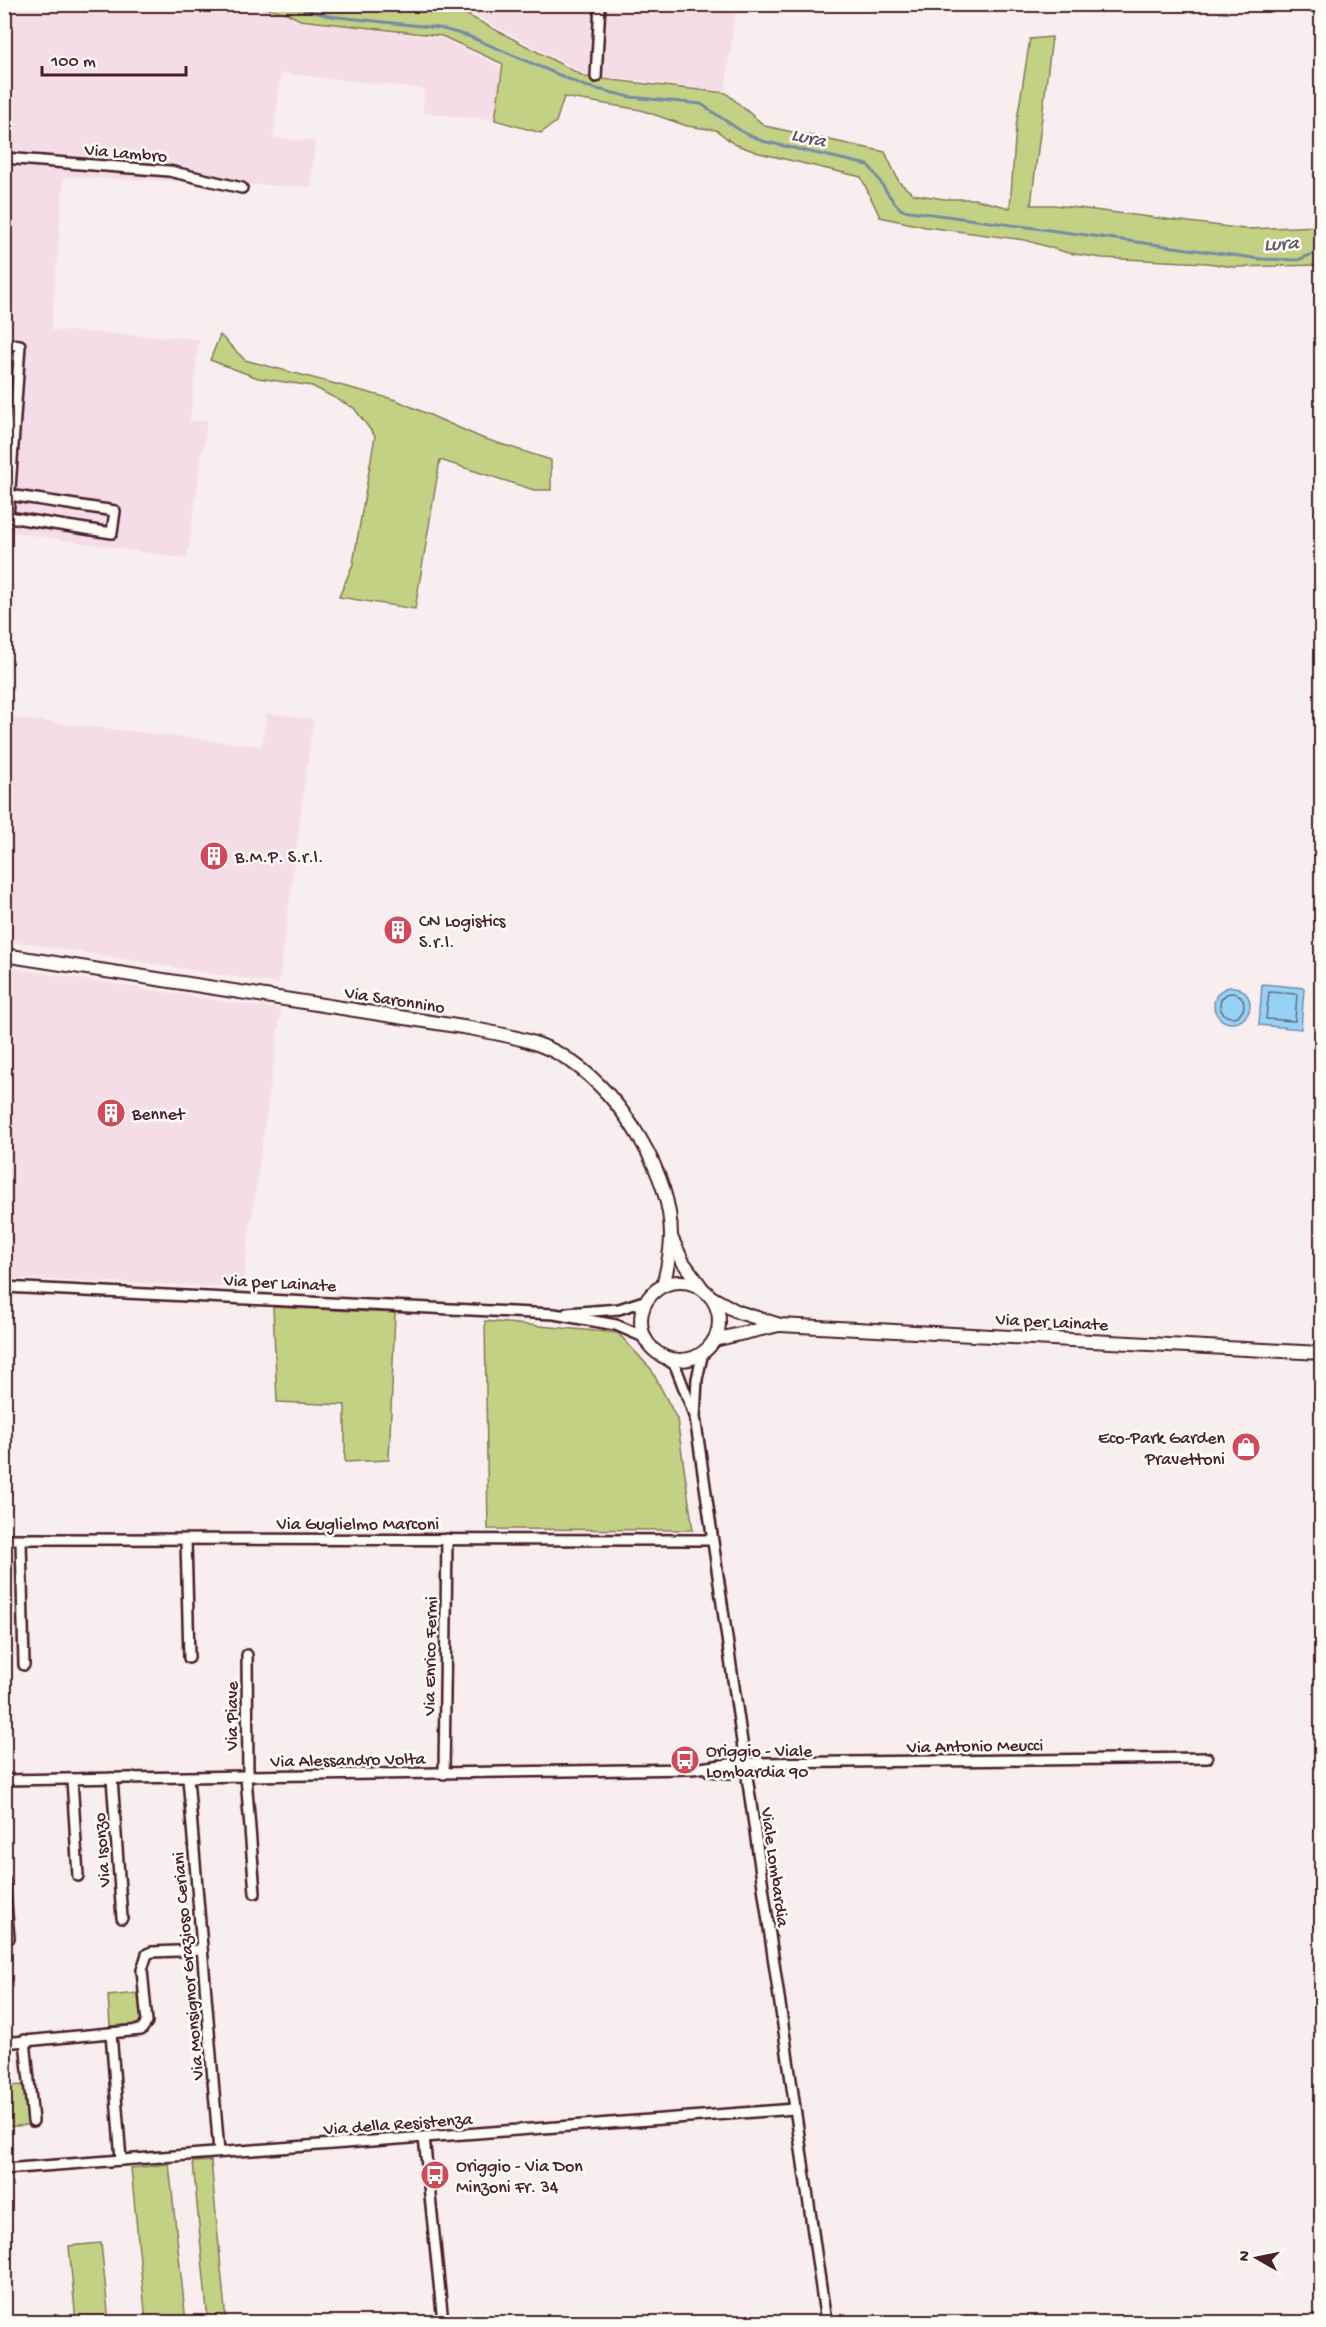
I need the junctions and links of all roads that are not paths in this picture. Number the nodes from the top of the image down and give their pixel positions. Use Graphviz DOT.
graph roads {
  1 [pos="600,4"];
  2 [pos="596,77"];
  3 [pos="4,158"];
  4 [pos="243,188"];
  5 [pos="4,344"];
  6 [pos="9,495"];
  7 [pos="4,955"];
  8 [pos="671,1235"];
  9 [pos="663,1286"];
  10 [pos="4,1287"];
  11 [pos="707,1294"];
  12 [pos="647,1300"];
  13 [pos="554,1314"];
  14 [pos="780,1325"];
  15 [pos="644,1336"];
  16 [pos="714,1340"];
  17 [pos="703,1352"];
  18 [pos="657,1353"];
  19 [pos="1322,1353"];
  20 [pos="695,1417"];
  21 [pos="4,1539"];
  22 [pos="447,1539"];
  23 [pos="21,1540"];
  24 [pos="186,1540"];
  25 [pos="711,1540"];
  26 [pos="247,1655"];
  27 [pos="189,1658"];
  28 [pos="24,1665"];
  29 [pos="1207,1758"];
  30 [pos="744,1765"];
  31 [pos="444,1774"];
  32 [pos="247,1777"];
  33 [pos="112,1778"];
  34 [pos="188,1778"];
  35 [pos="72,1779"];
  36 [pos="4,1780"];
  37 [pos="78,1876"];
  38 [pos="4,1880"];
  39 [pos="255,1893"];
  40 [pos="122,1918"];
  41 [pos="9,1938"];
  42 [pos="202,1950"];
  43 [pos="111,2033"];
  44 [pos="25,2040"];
  45 [pos="4,2043"];
  46 [pos="794,2109"];
  47 [pos="33,2121"];
  48 [pos="424,2137"];
  49 [pos="219,2152"];
  50 [pos="121,2160"];
  51 [pos="4,2169"];
  52 [pos="443,2322"];
  53 [pos="826,2322"];
  1 -- 2 [label="street"];
  3 -- 4 [label="street, Via Lambro"];
  5 -- 6 [label="street"];
  6 -- 6 [label="street"];
  7 -- 8 [label="main road, Via Saronnino"];
  8 -- 9 [label="main road, Via Saronnino"];
  8 -- 11 [label="main road, Via Saronnino"];
  9 -- 11 [label="main road"];
  9 -- 12 [label="main road"];
  10 -- 13 [label="street, Via per Lainate"];
  11 -- 14 [label="main road, Via per Lainate"];
  11 -- 16 [label="main road"];
  12 -- 13 [label="street, Via per Lainate"];
  12 -- 15 [label="main road"];
  13 -- 15 [label="street, Via per Lainate"];
  14 -- 16 [label="main road, Via per Lainate"];
  14 -- 19 [label="main road, Via per Lainate"];
  15 -- 18 [label="main road"];
  16 -- 17 [label="main road"];
  17 -- 18 [label="main road"];
  17 -- 20 [label="street, Viale Lombardia"];
  18 -- 20 [label="street, Viale Lombardia"];
  20 -- 25 [label="street, Viale Lombardia"];
  21 -- 23 [label="street, Via Guglielmo Marconi"];
  22 -- 24 [label="street, Via Guglielmo Marconi"];
  22 -- 25 [label="street, Via Guglielmo Marconi"];
  22 -- 31 [label="street, Via Enrico Fermi"];
  23 -- 24 [label="street, Via Guglielmo Marconi"];
  23 -- 28 [label="street"];
  24 -- 27 [label="street"];
  25 -- 30 [label="street, Viale Lombardia"];
  26 -- 32 [label="street, Via Piave"];
  29 -- 30 [label="street, Via Antonio Meucci"];
  30 -- 31 [label="street, Via Alessandro Volta"];
  30 -- 46 [label="street, Viale Lombardia"];
  31 -- 32 [label="street, Via Alessandro Volta"];
  32 -- 34 [label="street, Via Alessandro Volta"];
  32 -- 39 [label="street, Via Piave"];
  33 -- 34 [label="street, Via Alessandro Volta"];
  33 -- 35 [label="street, Via Alessandro Volta"];
  33 -- 40 [label="street, Via Isonzo"];
  34 -- 42 [label="street, Via Monsignor Grazioso Ceriani"];
  35 -- 36 [label="street, Via Alessandro Volta"];
  35 -- 37 [label="street"];
  38 -- 41 [label="street"];
  42 -- 43 [label="street"];
  42 -- 49 [label="street, Via Monsignor Grazioso Ceriani"];
  43 -- 44 [label="street"];
  43 -- 50 [label="street"];
  44 -- 45 [label="street"];
  44 -- 47 [label="street"];
  46 -- 48 [label="street, Via della Resistenza"];
  46 -- 53 [label="street, Viale Lombardia"];
  48 -- 49 [label="street, Via della Resistenza"];
  48 -- 52 [label="street"];
  49 -- 50 [label="street, Via della Resistenza"];
  50 -- 51 [label="street, Via della Resistenza"];
}
